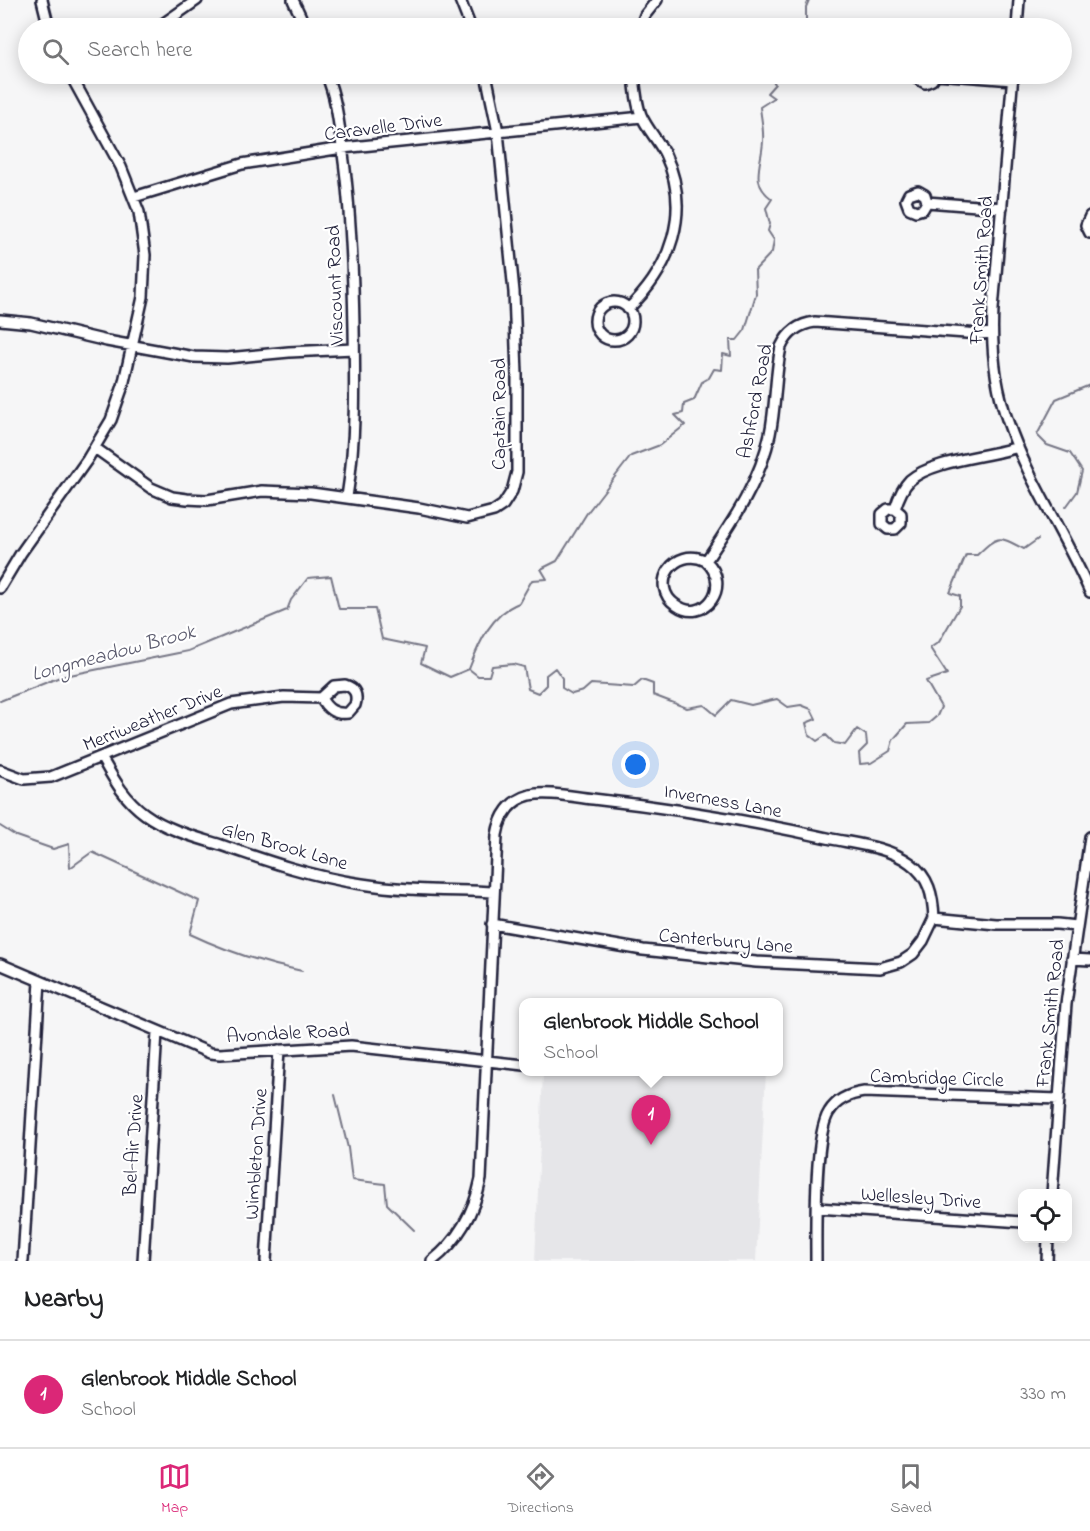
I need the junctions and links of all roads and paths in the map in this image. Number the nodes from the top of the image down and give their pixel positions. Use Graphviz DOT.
graph roads {
  1 [pos="42,0"];
  2 [pos="197,0"];
  3 [pos="293,0"];
  4 [pos="460,0"];
  5 [pos="657,0"];
  6 [pos="1019,0"];
  7 [pos="47,18"];
  8 [pos="171,18"];
  9 [pos="301,18"];
  10 [pos="467,18"];
  11 [pos="644,18"];
  12 [pos="1018,18"];
  13 [pos="77,84"];
  14 [pos="329,84"];
  15 [pos="488,84"];
  16 [pos="635,84"];
  17 [pos="1012,84"];
  18 [pos="642,117"];
  19 [pos="498,132"];
  20 [pos="342,148"];
  21 [pos="134,197"];
  22 [pos="927,202"];
  23 [pos="1002,208"];
  24 [pos="1090,216"];
  25 [pos="1090,233"];
  26 [pos="628,309"];
  27 [pos="0,320"];
  28 [pos="992,333"];
  29 [pos="132,346"];
  30 [pos="354,349"];
  31 [pos="1018,447"];
  32 [pos="95,448"];
  33 [pos="347,497"];
  34 [pos="895,509"];
  35 [pos="706,561"];
  36 [pos="1087,577"];
  37 [pos="0,588"];
  38 [pos="1090,592"];
  39 [pos="321,698"];
  40 [pos="101,757"];
  41 [pos="0,770"];
  42 [pos="1090,837"];
  43 [pos="494,892"];
  44 [pos="934,918"];
  45 [pos="492,924"];
  46 [pos="1076,926"];
  47 [pos="1072,959"];
  48 [pos="1090,960"];
  49 [pos="0,964"];
  50 [pos="40,981"];
  51 [pos="157,1032"];
  52 [pos="279,1050"];
  53 [pos="486,1061"];
  54 [pos="519,1064"];
  55 [pos="1059,1099"];
  56 [pos="1052,1189"];
  57 [pos="817,1208"];
  58 [pos="1018,1222"];
  59 [pos="1048,1243"];
  60 [pos="23,1261"];
  61 [pos="143,1261"];
  62 [pos="266,1261"];
  63 [pos="432,1261"];
  64 [pos="816,1261"];
  65 [pos="1047,1261"];
  1 -- 7 [label="street"];
  2 -- 8 [label="street"];
  3 -- 9 [label="street"];
  4 -- 10 [label="street"];
  5 -- 11 [label="street"];
  6 -- 12 [label="street"];
  13 -- 21 [label="street"];
  14 -- 20 [label="street, Viscount Road"];
  15 -- 19 [label="street, Captain Road"];
  16 -- 18 [label="street"];
  17 -- 23 [label="street, Frank Smith Road"];
  18 -- 19 [label="street, Caravelle Drive"];
  18 -- 26 [label="street"];
  19 -- 20 [label="street, Caravelle Drive"];
  19 -- 33 [label="street, Captain Road"];
  20 -- 21 [label="street, Caravelle Drive"];
  20 -- 30 [label="street, Viscount Road"];
  21 -- 29 [label="street"];
  22 -- 23 [label="street"];
  23 -- 28 [label="street, Frank Smith Road"];
  24 -- 25 [label="street"];
  26 -- 26 [label="street"];
  27 -- 29 [label="street"];
  28 -- 31 [label="street, Frank Smith Road"];
  28 -- 35 [label="street, Ashford Road"];
  29 -- 30 [label="street"];
  29 -- 32 [label="street"];
  30 -- 33 [label="street, Viscount Road"];
  31 -- 34 [label="street"];
  31 -- 36 [label="street, Frank Smith Road"];
  32 -- 33 [label="street, Captain Road"];
  32 -- 37 [label="street"];
  35 -- 35 [label="street"];
  36 -- 38 [label="street, Frank Smith Road"];
  39 -- 40 [label="street, Merriweather Drive"];
  40 -- 41 [label="street, Merriweather Drive"];
  40 -- 43 [label="street, Glen Brook Lane"];
  42 -- 46 [label="street, Frank Smith Road"];
  43 -- 44 [label="street, Inverness Lane"];
  43 -- 45 [label="street, Inverness Lane"];
  44 -- 45 [label="street, Canterbury Lane"];
  44 -- 46 [label="street"];
  45 -- 53 [label="street, Inverness Lane"];
  46 -- 47 [label="street, Frank Smith Road"];
  47 -- 48 [label="street"];
  47 -- 55 [label="street, Frank Smith Road"];
  49 -- 50 [label="street, Avondale Road"];
  50 -- 51 [label="street, Avondale Road"];
  50 -- 60 [label="street"];
  51 -- 52 [label="street, Avondale Road"];
  51 -- 61 [label="street, Bel-Air Drive"];
  52 -- 53 [label="street, Avondale Road"];
  52 -- 62 [label="street, Wimbleton Drive"];
  53 -- 54 [label="street, Avondale Road"];
  53 -- 63 [label="street, Inverness Lane"];
  55 -- 56 [label="street, Frank Smith Road"];
  55 -- 57 [label="street, Cambridge Circle"];
  57 -- 58 [label="street, Wellesley Drive"];
  57 -- 64 [label="street, Cambridge Circle"];
  59 -- 65 [label="street"];
}
